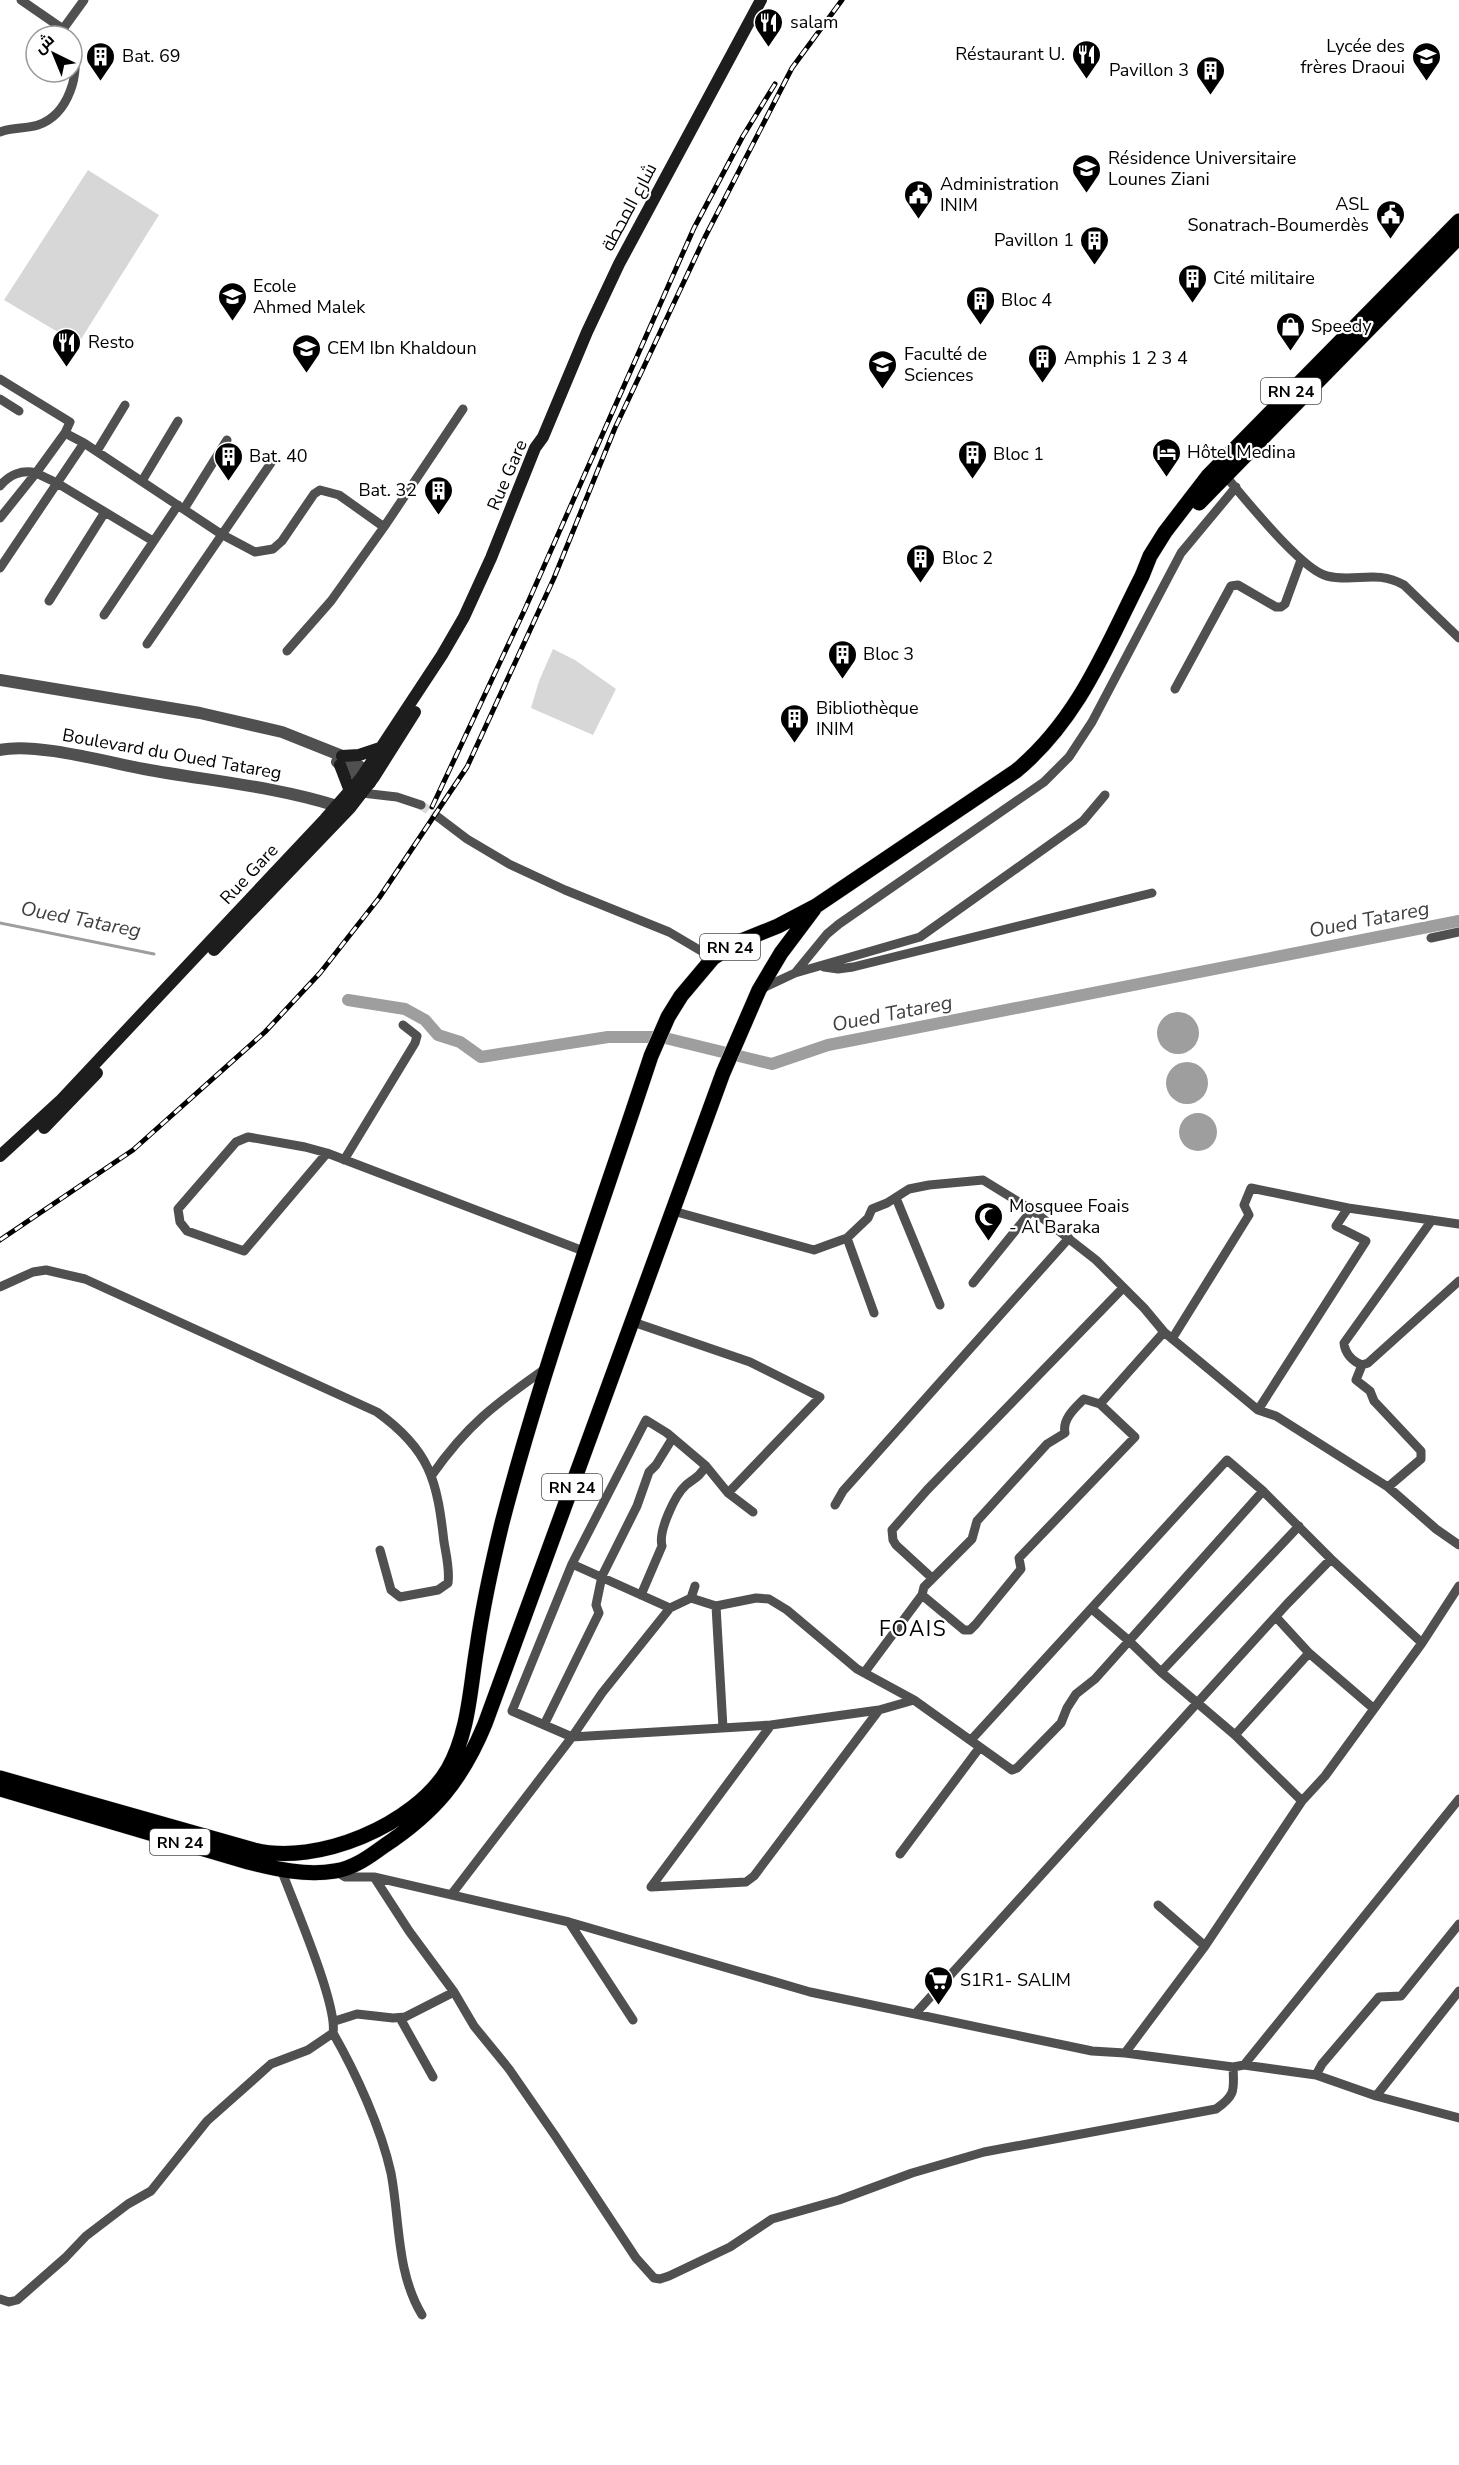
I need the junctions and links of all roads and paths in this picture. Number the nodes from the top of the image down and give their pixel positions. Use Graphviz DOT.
graph roads {
  1 [pos="21,0"];
  2 [pos="40,0"];
  3 [pos="84,0"];
  4 [pos="761,0"];
  5 [pos="38,12"];
  6 [pos="53,24"];
  7 [pos="70,24"];
  8 [pos="71,84"];
  9 [pos="0,132"];
  10 [pos="1459,221"];
  11 [pos="1459,237"];
  12 [pos="0,379"];
  13 [pos="0,399"];
  14 [pos="125,405"];
  15 [pos="463,409"];
  16 [pos="19,411"];
  17 [pos="178,421"];
  18 [pos="65,433"];
  19 [pos="543,437"];
  20 [pos="227,440"];
  21 [pos="84,443"];
  22 [pos="97,451"];
  23 [pos="271,463"];
  24 [pos="1221,471"];
  25 [pos="36,473"];
  26 [pos="142,481"];
  27 [pos="57,483"];
  28 [pos="0,486"];
  29 [pos="1236,487"];
  30 [pos="181,507"];
  31 [pos="105,512"];
  32 [pos="0,518"];
  33 [pos="384,527"];
  34 [pos="221,534"];
  35 [pos="153,541"];
  36 [pos="1301,560"];
  37 [pos="0,568"];
  38 [pos="49,601"];
  39 [pos="104,615"];
  40 [pos="1459,638"];
  41 [pos="147,644"];
  42 [pos="287,651"];
  43 [pos="0,680"];
  44 [pos="1175,689"];
  45 [pos="383,747"];
  46 [pos="0,750"];
  47 [pos="341,760"];
  48 [pos="364,782"];
  49 [pos="1105,795"];
  50 [pos="421,805"];
  51 [pos="337,806"];
  52 [pos="438,816"];
  53 [pos="330,821"];
  54 [pos="1152,893"];
  55 [pos="816,906"];
  56 [pos="1459,932"];
  57 [pos="1431,938"];
  58 [pos="713,958"];
  59 [pos="819,967"];
  60 [pos="795,973"];
  61 [pos="759,990"];
  62 [pos="403,1025"];
  63 [pos="327,1153"];
  64 [pos="0,1156"];
  65 [pos="344,1160"];
  66 [pos="0,1166"];
  67 [pos="896,1198"];
  68 [pos="1348,1208"];
  69 [pos="1032,1210"];
  70 [pos="674,1211"];
  71 [pos="1432,1220"];
  72 [pos="1459,1224"];
  73 [pos="847,1238"];
  74 [pos="1069,1238"];
  75 [pos="586,1252"];
  76 [pos="1459,1281"];
  77 [pos="973,1283"];
  78 [pos="0,1287"];
  79 [pos="1123,1288"];
  80 [pos="940,1305"];
  81 [pos="874,1313"];
  82 [pos="633,1322"];
  83 [pos="1168,1336"];
  84 [pos="1362,1365"];
  85 [pos="548,1367"];
  86 [pos="1100,1404"];
  87 [pos="1258,1410"];
  88 [pos="672,1439"];
  89 [pos="706,1466"];
  90 [pos="432,1475"];
  91 [pos="1388,1487"];
  92 [pos="1263,1491"];
  93 [pos="728,1493"];
  94 [pos="835,1505"];
  95 [pos="753,1512"];
  96 [pos="1299,1526"];
  97 [pos="1459,1545"];
  98 [pos="380,1550"];
  99 [pos="1331,1559"];
  100 [pos="572,1564"];
  101 [pos="602,1576"];
  102 [pos="932,1578"];
  103 [pos="695,1586"];
  104 [pos="1459,1586"];
  105 [pos="641,1594"];
  106 [pos="922,1595"];
  107 [pos="691,1598"];
  108 [pos="716,1606"];
  109 [pos="670,1608"];
  110 [pos="1092,1609"];
  111 [pos="1276,1617"];
  112 [pos="1128,1640"];
  113 [pos="1422,1643"];
  114 [pos="1309,1653"];
  115 [pos="1161,1672"];
  116 [pos="864,1673"];
  117 [pos="914,1700"];
  118 [pos="1198,1703"];
  119 [pos="1373,1708"];
  120 [pos="879,1710"];
  121 [pos="544,1725"];
  122 [pos="771,1725"];
  123 [pos="723,1728"];
  124 [pos="1235,1735"];
  125 [pos="572,1737"];
  126 [pos="972,1740"];
  127 [pos="980,1747"];
  128 [pos="0,1778"];
  129 [pos="0,1789"];
  130 [pos="1459,1799"];
  131 [pos="1302,1801"];
  132 [pos="352,1839"];
  133 [pos="330,1847"];
  134 [pos="900,1854"];
  135 [pos="362,1861"];
  136 [pos="281,1869"];
  137 [pos="335,1871"];
  138 [pos="374,1877"];
  139 [pos="451,1895"];
  140 [pos="1158,1905"];
  141 [pos="569,1922"];
  142 [pos="1459,1924"];
  143 [pos="1205,1946"];
  144 [pos="1459,1991"];
  145 [pos="454,1992"];
  146 [pos="915,2014"];
  147 [pos="400,2018"];
  148 [pos="633,2020"];
  149 [pos="335,2021"];
  150 [pos="333,2033"];
  151 [pos="1125,2053"];
  152 [pos="1244,2066"];
  153 [pos="1233,2067"];
  154 [pos="1316,2075"];
  155 [pos="433,2077"];
  156 [pos="1376,2096"];
  157 [pos="1459,2118"];
  158 [pos="0,2299"];
  159 [pos="422,2315"];
  1 -- 5 [label="street"];
  2 -- 5 [label="street"];
  3 -- 7 [label="street"];
  4 -- 19 [label="main road, شارع المحطة"];
  5 -- 6 [label="street"];
  8 -- 9 [label="street"];
  10 -- 24 [label="main road, RN 24"];
  11 -- 24 [label="main road, RN 24"];
  12 -- 18 [label="street"];
  13 -- 16 [label="street"];
  14 -- 22 [label="street"];
  15 -- 33 [label="street"];
  17 -- 26 [label="street"];
  18 -- 21 [label="street"];
  18 -- 25 [label="street"];
  19 -- 45 [label="main road, Rue Gare"];
  19 -- 48 [label="main road, Rue Gare"];
  20 -- 30 [label="street"];
  21 -- 22 [label="street"];
  21 -- 27 [label="street"];
  22 -- 26 [label="street"];
  23 -- 34 [label="street"];
  24 -- 29 [label="street"];
  24 -- 55 [label="main road, RN 24"];
  25 -- 27 [label="street"];
  25 -- 28 [label="street"];
  25 -- 32 [label="street"];
  26 -- 30 [label="street"];
  27 -- 31 [label="street"];
  27 -- 37 [label="street"];
  29 -- 36 [label="street"];
  29 -- 60 [label="street"];
  30 -- 34 [label="street"];
  30 -- 35 [label="street"];
  31 -- 35 [label="street"];
  31 -- 38 [label="street"];
  33 -- 34 [label="street"];
  33 -- 42 [label="street"];
  34 -- 41 [label="street"];
  35 -- 39 [label="street"];
  36 -- 40 [label="street"];
  36 -- 44 [label="street"];
  43 -- 47 [label="street"];
  45 -- 47 [label="main road"];
  45 -- 48 [label="main road, Rue Gare"];
  46 -- 51 [label="street, Boulevard du Oued Tatareg"];
  47 -- 48 [label="main road"];
  47 -- 48 [label="street"];
  48 -- 50 [label="street"];
  48 -- 51 [label="main road, Rue Gare"];
  48 -- 53 [label="main road, Rue Gare"];
  49 -- 59 [label="street"];
  51 -- 53 [label="main road, Rue Gare"];
  52 -- 58 [label="street"];
  53 -- 64 [label="main road, Rue Gare"];
  53 -- 66 [label="main road, Rue Gare"];
  54 -- 59 [label="street"];
  55 -- 58 [label="main road, RN 24"];
  55 -- 61 [label="main road, RN 24"];
  56 -- 57 [label="street"];
  58 -- 75 [label="main road, RN 24"];
  59 -- 60 [label="street"];
  60 -- 61 [label="street"];
  61 -- 70 [label="main road, RN 24"];
  62 -- 65 [label="street"];
  63 -- 63 [label="street"];
  63 -- 65 [label="street"];
  65 -- 75 [label="street"];
  67 -- 69 [label="street"];
  67 -- 73 [label="street"];
  67 -- 80 [label="street"];
  68 -- 71 [label="street"];
  68 -- 83 [label="street"];
  68 -- 87 [label="street"];
  69 -- 74 [label="street"];
  69 -- 77 [label="street"];
  70 -- 73 [label="street"];
  70 -- 82 [label="main road, RN 24"];
  71 -- 72 [label="street"];
  71 -- 84 [label="street"];
  73 -- 81 [label="street"];
  74 -- 79 [label="street"];
  74 -- 94 [label="street"];
  75 -- 85 [label="main road, RN 24"];
  76 -- 84 [label="street"];
  78 -- 90 [label="street"];
  79 -- 83 [label="street"];
  79 -- 102 [label="street"];
  82 -- 93 [label="street"];
  82 -- 135 [label="main road, RN 24"];
  83 -- 86 [label="street"];
  83 -- 87 [label="street"];
  84 -- 91 [label="street"];
  85 -- 90 [label="street"];
  85 -- 132 [label="main road, RN 24"];
  86 -- 102 [label="street"];
  86 -- 106 [label="street"];
  87 -- 91 [label="street"];
  88 -- 89 [label="street"];
  88 -- 100 [label="street"];
  88 -- 101 [label="street"];
  89 -- 93 [label="street"];
  89 -- 105 [label="street"];
  90 -- 98 [label="street"];
  91 -- 97 [label="street"];
  92 -- 96 [label="street"];
  92 -- 110 [label="street"];
  92 -- 112 [label="street"];
  93 -- 95 [label="street"];
  96 -- 99 [label="street"];
  96 -- 115 [label="street"];
  99 -- 111 [label="street"];
  99 -- 113 [label="street"];
  100 -- 101 [label="street"];
  100 -- 121 [label="street"];
  101 -- 105 [label="street"];
  101 -- 121 [label="street"];
  102 -- 106 [label="street"];
  103 -- 107 [label="street"];
  104 -- 113 [label="street"];
  105 -- 109 [label="street"];
  106 -- 116 [label="street"];
  107 -- 108 [label="street"];
  107 -- 109 [label="street"];
  108 -- 116 [label="street"];
  108 -- 123 [label="street"];
  109 -- 125 [label="street"];
  110 -- 112 [label="street"];
  110 -- 126 [label="street"];
  111 -- 114 [label="street"];
  111 -- 118 [label="street"];
  112 -- 115 [label="street"];
  112 -- 127 [label="street"];
  113 -- 119 [label="street"];
  114 -- 119 [label="street"];
  114 -- 124 [label="street"];
  115 -- 118 [label="street"];
  116 -- 117 [label="street"];
  117 -- 120 [label="street"];
  117 -- 126 [label="street"];
  118 -- 124 [label="street"];
  118 -- 146 [label="street"];
  119 -- 131 [label="street"];
  120 -- 122 [label="street"];
  120 -- 122 [label="street"];
  121 -- 125 [label="street"];
  122 -- 123 [label="street"];
  123 -- 125 [label="street"];
  124 -- 131 [label="street"];
  125 -- 139 [label="street"];
  126 -- 127 [label="street"];
  127 -- 134 [label="street"];
  128 -- 133 [label="main road, RN 24"];
  129 -- 136 [label="main road, RN 24"];
  130 -- 152 [label="street"];
  131 -- 143 [label="street"];
  132 -- 133 [label="main road, RN 24"];
  132 -- 135 [label="main road"];
  133 -- 137 [label="main road"];
  135 -- 137 [label="main road, RN 24"];
  136 -- 137 [label="main road, RN 24"];
  136 -- 149 [label="street"];
  137 -- 138 [label="street"];
  138 -- 139 [label="street"];
  138 -- 145 [label="street"];
  139 -- 141 [label="street"];
  140 -- 143 [label="street"];
  141 -- 146 [label="street"];
  141 -- 148 [label="street"];
  142 -- 154 [label="street"];
  143 -- 151 [label="street"];
  144 -- 156 [label="street"];
  145 -- 147 [label="street"];
  145 -- 153 [label="street"];
  146 -- 151 [label="street"];
  147 -- 149 [label="street"];
  147 -- 155 [label="street"];
  149 -- 150 [label="street"];
  150 -- 158 [label="street"];
  150 -- 159 [label="street"];
  151 -- 153 [label="street"];
  152 -- 153 [label="street"];
  152 -- 154 [label="street"];
  154 -- 156 [label="street"];
  156 -- 157 [label="street"];
}
